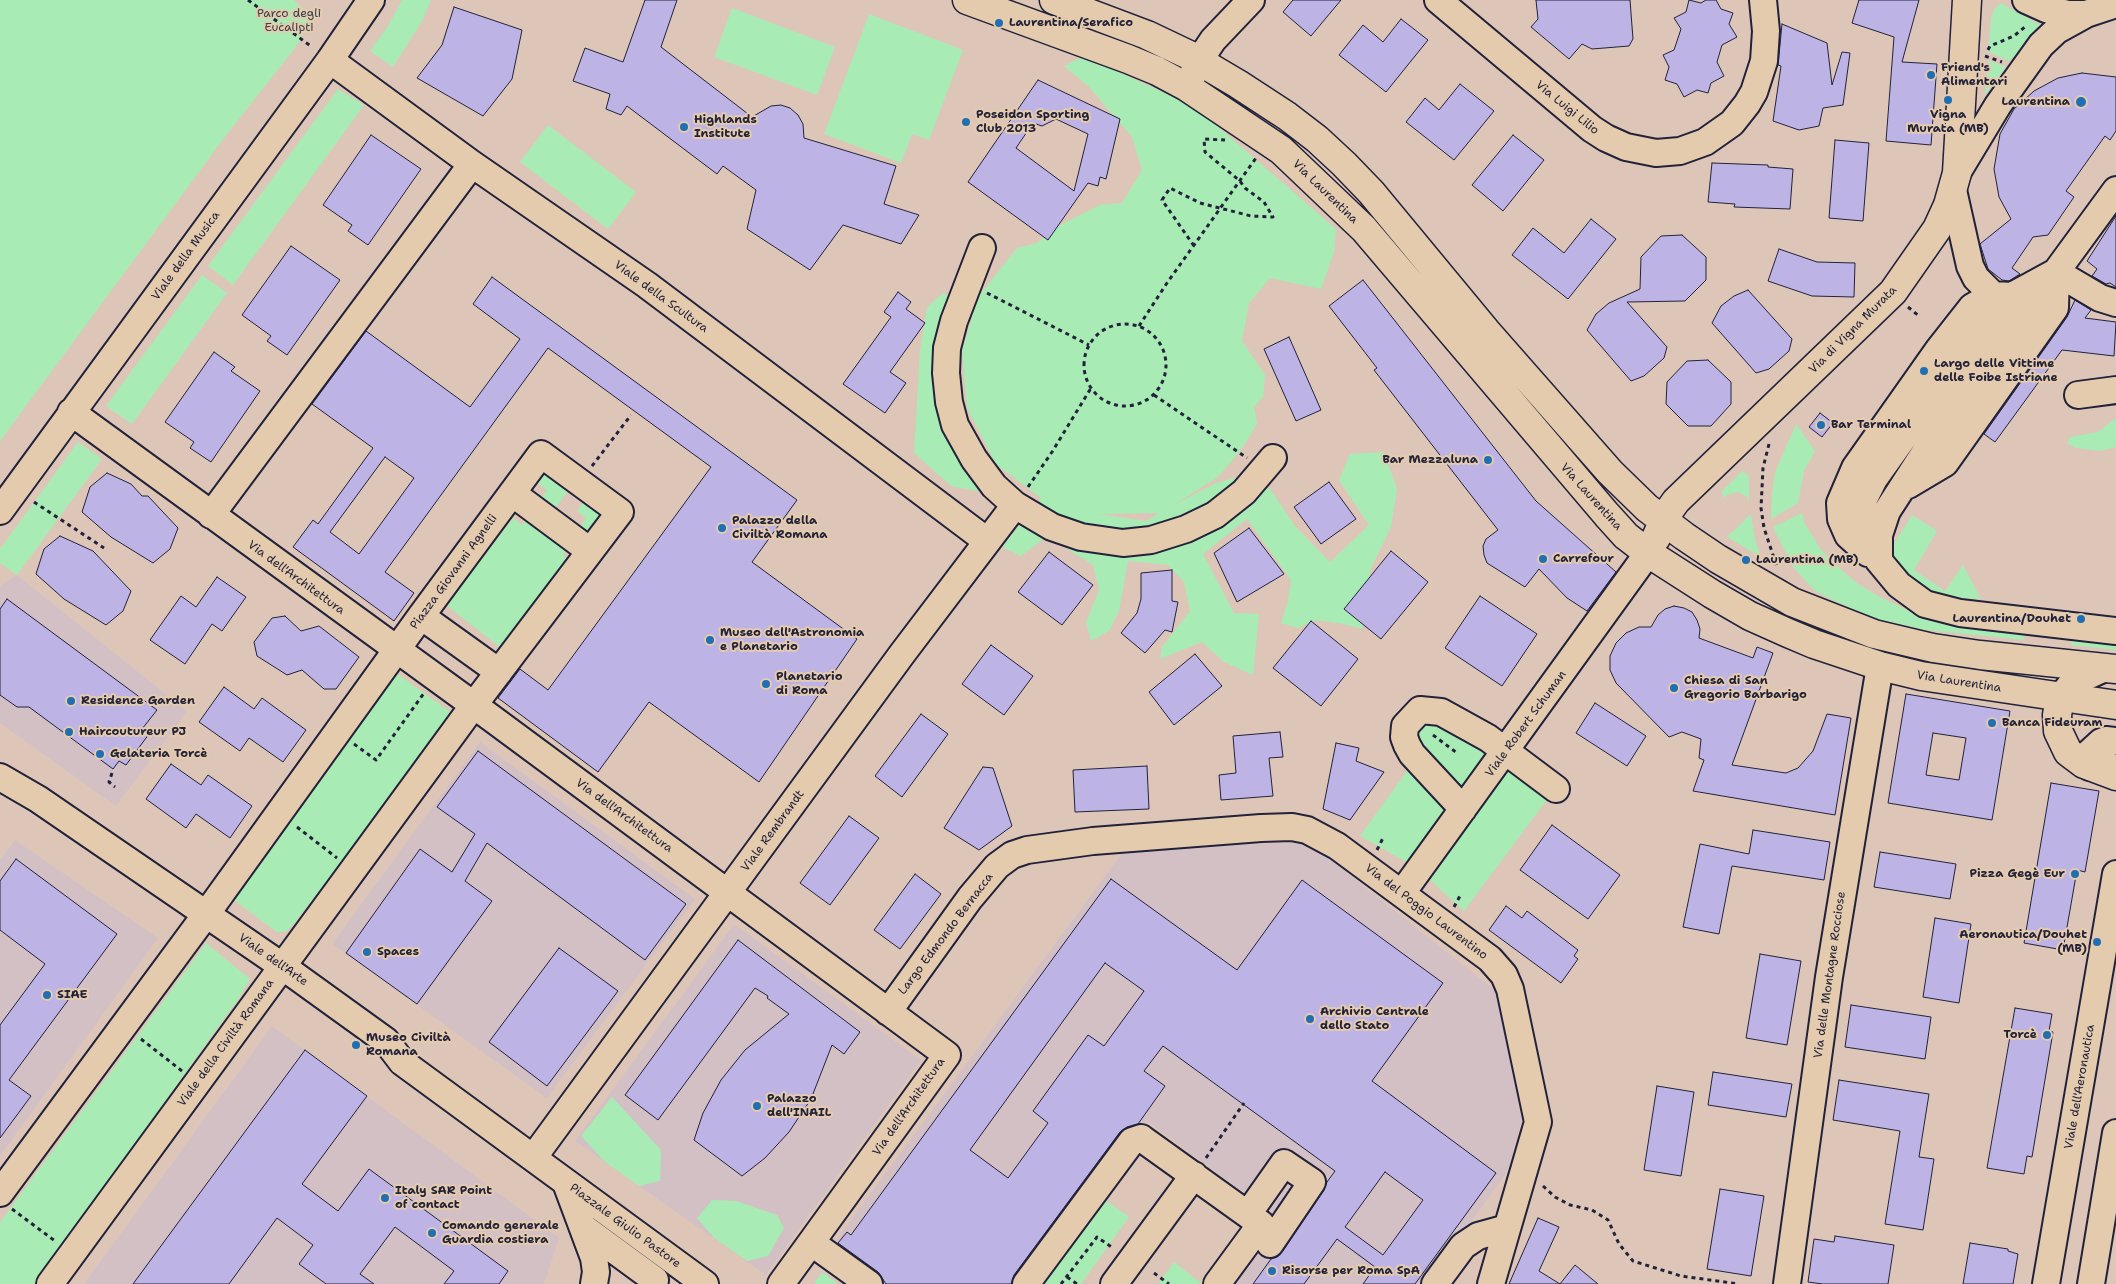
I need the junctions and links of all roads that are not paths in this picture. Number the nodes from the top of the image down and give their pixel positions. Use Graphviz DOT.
graph roads {
  1 [pos="371,0"];
  2 [pos="967,0"];
  3 [pos="1054,0"];
  4 [pos="1251,0"];
  5 [pos="1438,0"];
  6 [pos="1763,0"];
  7 [pos="1972,4"];
  8 [pos="2116,4"];
  9 [pos="2027,11"];
  10 [pos="2086,14"];
  11 [pos="330,60"];
  12 [pos="1199,61"];
  13 [pos="1187,87"];
  14 [pos="472,164"];
  15 [pos="1955,181"];
  16 [pos="2112,199"];
  17 [pos="982,248"];
  18 [pos="2056,272"];
  19 [pos="2002,296"];
  20 [pos="2116,304"];
  21 [pos="2116,390"];
  22 [pos="2078,395"];
  23 [pos="71,412"];
  24 [pos="1268,464"];
  25 [pos="1905,486"];
  26 [pos="512,493"];
  27 [pos="1015,505"];
  28 [pos="0,511"];
  29 [pos="211,515"];
  30 [pos="1663,521"];
  31 [pos="987,541"];
  32 [pos="590,551"];
  33 [pos="1648,553"];
  34 [pos="1879,561"];
  35 [pos="421,616"];
  36 [pos="2116,631"];
  37 [pos="396,651"];
  38 [pos="1880,666"];
  39 [pos="2110,669"];
  40 [pos="499,672"];
  41 [pos="2060,698"];
  42 [pos="2116,705"];
  43 [pos="473,706"];
  44 [pos="2116,741"];
  45 [pos="1506,751"];
  46 [pos="2103,766"];
  47 [pos="2116,776"];
  48 [pos="3,783"];
  49 [pos="1556,788"];
  50 [pos="1463,809"];
  51 [pos="1093,841"];
  52 [pos="2115,885"];
  53 [pos="728,893"];
  54 [pos="1402,894"];
  55 [pos="207,913"];
  56 [pos="282,966"];
  57 [pos="888,1012"];
  58 [pos="2116,1133"];
  59 [pos="534,1158"];
  60 [pos="1199,1169"];
  61 [pos="566,1183"];
  62 [pos="4,1199"];
  63 [pos="1260,1227"];
  64 [pos="584,1228"];
  65 [pos="1507,1228"];
  66 [pos="812,1243"];
  67 [pos="684,1269"];
  68 [pos="650,1282"];
  69 [pos="50,1284"];
  70 [pos="594,1284"];
  71 [pos="705,1284"];
  72 [pos="781,1284"];
  73 [pos="869,1284"];
  74 [pos="1026,1284"];
  75 [pos="1114,1284"];
  76 [pos="1217,1284"];
  77 [pos="1435,1284"];
  78 [pos="1491,1284"];
  79 [pos="1787,1284"];
  80 [pos="2046,1284"];
  81 [pos="2091,1284"];
  1 -- 11 [label="street, Viale della Musica"];
  2 -- 13 [label="main road, Via Laurentina"];
  3 -- 12 [label="main road"];
  4 -- 12 [label="street"];
  5 -- 6 [label="street, Via Luigi Lilio"];
  7 -- 15 [label="main road, Via di Vigna Murata"];
  8 -- 10 [label="street"];
  9 -- 10 [label="street"];
  10 -- 15 [label="street"];
  11 -- 14 [label="street, Viale della Scultura"];
  11 -- 23 [label="street, Viale della Musica"];
  12 -- 13 [label="street"];
  12 -- 30 [label="main road"];
  13 -- 33 [label="main road, Via Laurentina"];
  14 -- 29 [label="street"];
  14 -- 31 [label="street, Viale della Scultura"];
  15 -- 19 [label="street"];
  15 -- 30 [label="main road, Via di Vigna Murata"];
  16 -- 18 [label="street"];
  17 -- 27 [label="street"];
  18 -- 19 [label="street"];
  18 -- 20 [label="street"];
  18 -- 25 [label="street"];
  18 -- 25 [label="street"];
  19 -- 34 [label="street"];
  21 -- 22 [label="street"];
  23 -- 28 [label="street, Viale della Musica"];
  23 -- 29 [label="street, Via dell'Architettura"];
  24 -- 27 [label="street"];
  25 -- 34 [label="street"];
  26 -- 32 [label="street"];
  26 -- 32 [label="street, Piazza Giovanni Agnelli"];
  26 -- 35 [label="street, Piazza Giovanni Agnelli"];
  27 -- 31 [label="street, Viale Rembrandt"];
  29 -- 37 [label="street, Via dell'Architettura"];
  30 -- 33 [label="main road, Via di Vigna Murata"];
  30 -- 39 [label="main road"];
  31 -- 53 [label="street, Viale Rembrandt"];
  32 -- 40 [label="street, Piazza Giovanni Agnelli"];
  33 -- 38 [label="main road, Via Laurentina"];
  33 -- 45 [label="street, Viale Robert Schuman"];
  34 -- 36 [label="street"];
  35 -- 37 [label="street, Piazza Giovanni Agnelli"];
  35 -- 40 [label="street"];
  37 -- 43 [label="street, Via dell'Architettura"];
  37 -- 55 [label="street"];
  38 -- 41 [label="main road, Via Laurentina"];
  38 -- 79 [label="street, Via delle Montagne Rocciose"];
  39 -- 41 [label="street"];
  40 -- 43 [label="street, Piazza Giovanni Agnelli"];
  41 -- 42 [label="main road, Via Laurentina"];
  41 -- 46 [label="main road"];
  43 -- 53 [label="street, Via dell'Architettura"];
  43 -- 56 [label="street, Viale della Civiltà Romana"];
  44 -- 46 [label="street"];
  45 -- 49 [label="street"];
  45 -- 50 [label="street, Viale Robert Schuman"];
  45 -- 50 [label="street"];
  46 -- 47 [label="main road"];
  48 -- 55 [label="street, Viale dell'Arte"];
  50 -- 54 [label="street, Viale Robert Schuman"];
  51 -- 54 [label="street, Via del Poggio Laurentino"];
  51 -- 57 [label="street, Largo Edmondo Bernacca"];
  52 -- 80 [label="street, Viale dell'Aeronautica"];
  53 -- 57 [label="street, Via dell'Architettura"];
  53 -- 59 [label="street, Viale Rembrandt"];
  54 -- 65 [label="street, Via del Poggio Laurentino"];
  55 -- 56 [label="street, Viale dell'Arte"];
  55 -- 62 [label="street"];
  56 -- 59 [label="street, Viale dell'Arte"];
  56 -- 69 [label="street, Viale della Civiltà Romana"];
  57 -- 66 [label="street, Via dell'Architettura"];
  58 -- 81 [label="street"];
  59 -- 61 [label="street, Piazzale Giulio Pastore"];
  60 -- 63 [label="street"];
  60 -- 74 [label="street"];
  60 -- 75 [label="street"];
  61 -- 64 [label="street, Piazzale Giulio Pastore"];
  61 -- 67 [label="street, Piazzale Giulio Pastore"];
  63 -- 63 [label="street"];
  63 -- 76 [label="street"];
  64 -- 68 [label="street, Piazzale Giulio Pastore"];
  64 -- 70 [label="street, Piazzale Giulio Pastore"];
  65 -- 77 [label="street"];
  65 -- 78 [label="street, Via del Poggio Laurentino"];
  66 -- 72 [label="street, Via dell'Architettura"];
  66 -- 73 [label="street"];
  67 -- 68 [label="street, Piazzale Giulio Pastore"];
  67 -- 71 [label="street, Piazzale Giulio Pastore"];
}
